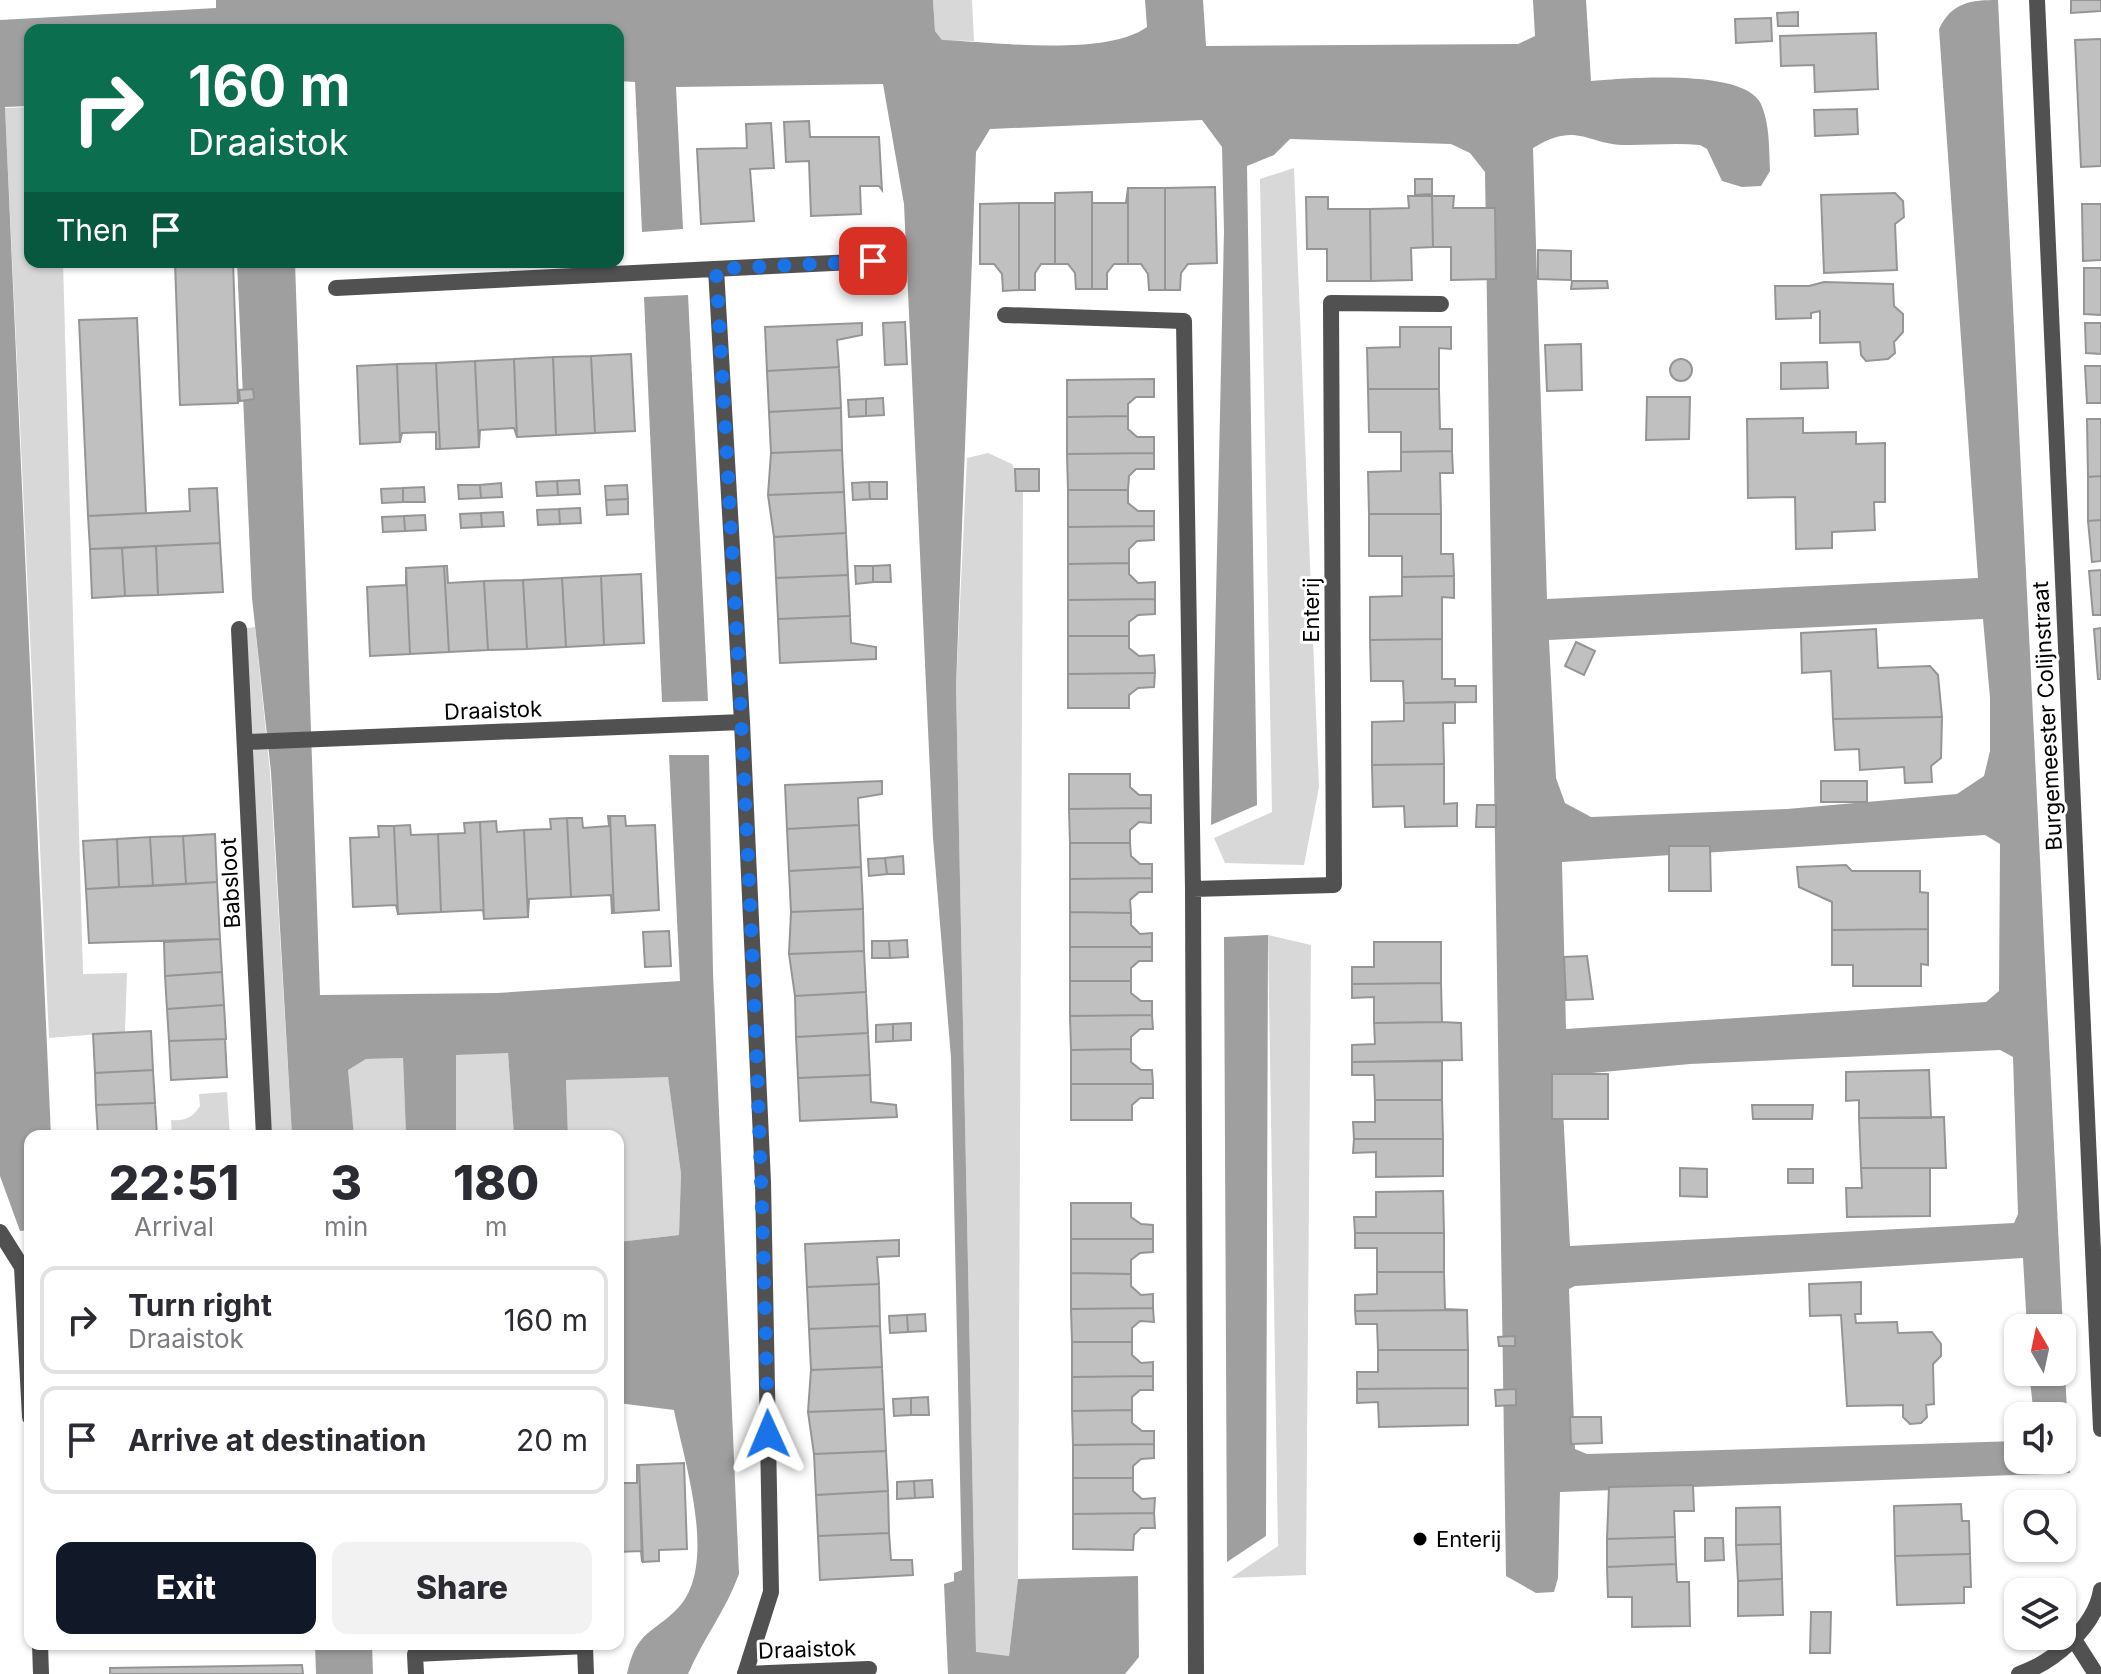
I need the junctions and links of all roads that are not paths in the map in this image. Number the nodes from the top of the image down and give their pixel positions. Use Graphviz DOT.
graph roads {
  1 [pos="2037,0"];
  2 [pos="873,261"];
  3 [pos="716,269"];
  4 [pos="336,288"];
  5 [pos="1441,304"];
  6 [pos="1005,315"];
  7 [pos="239,629"];
  8 [pos="742,722"];
  9 [pos="246,742"];
  10 [pos="1193,889"];
  11 [pos="264,1130"];
  12 [pos="0,1232"];
  13 [pos="24,1304"];
  14 [pos="2101,1429"];
  15 [pos="2101,1590"];
  16 [pos="2076,1634"];
  17 [pos="2076,1643"];
  18 [pos="40,1650"];
  19 [pos="500,1650"];
  20 [pos="585,1650"];
  21 [pos="2060,1650"];
  22 [pos="869,1669"];
  23 [pos="41,1674"];
  24 [pos="416,1674"];
  25 [pos="586,1674"];
  26 [pos="745,1674"];
  27 [pos="1196,1674"];
  28 [pos="2019,1674"];
  29 [pos="2096,1674"];
  1 -- 14 [label="street, Burgemeester Colijnstraat"];
  2 -- 3 [label="street"];
  3 -- 4 [label="street"];
  3 -- 8 [label="street, Draaistok"];
  5 -- 10 [label="street, Enterij"];
  6 -- 10 [label="street"];
  7 -- 9 [label="street, Babsloot"];
  8 -- 9 [label="street, Draaistok"];
  8 -- 26 [label="street, Draaistok"];
  9 -- 11 [label="street, Babsloot"];
  10 -- 27 [label="street"];
  12 -- 13 [label="street"];
  15 -- 16 [label="street"];
  17 -- 29 [label="street"];
  18 -- 23 [label="street"];
  19 -- 24 [label="street"];
  20 -- 25 [label="street"];
  21 -- 28 [label="street"];
  22 -- 26 [label="street, Draaistok"];
}
